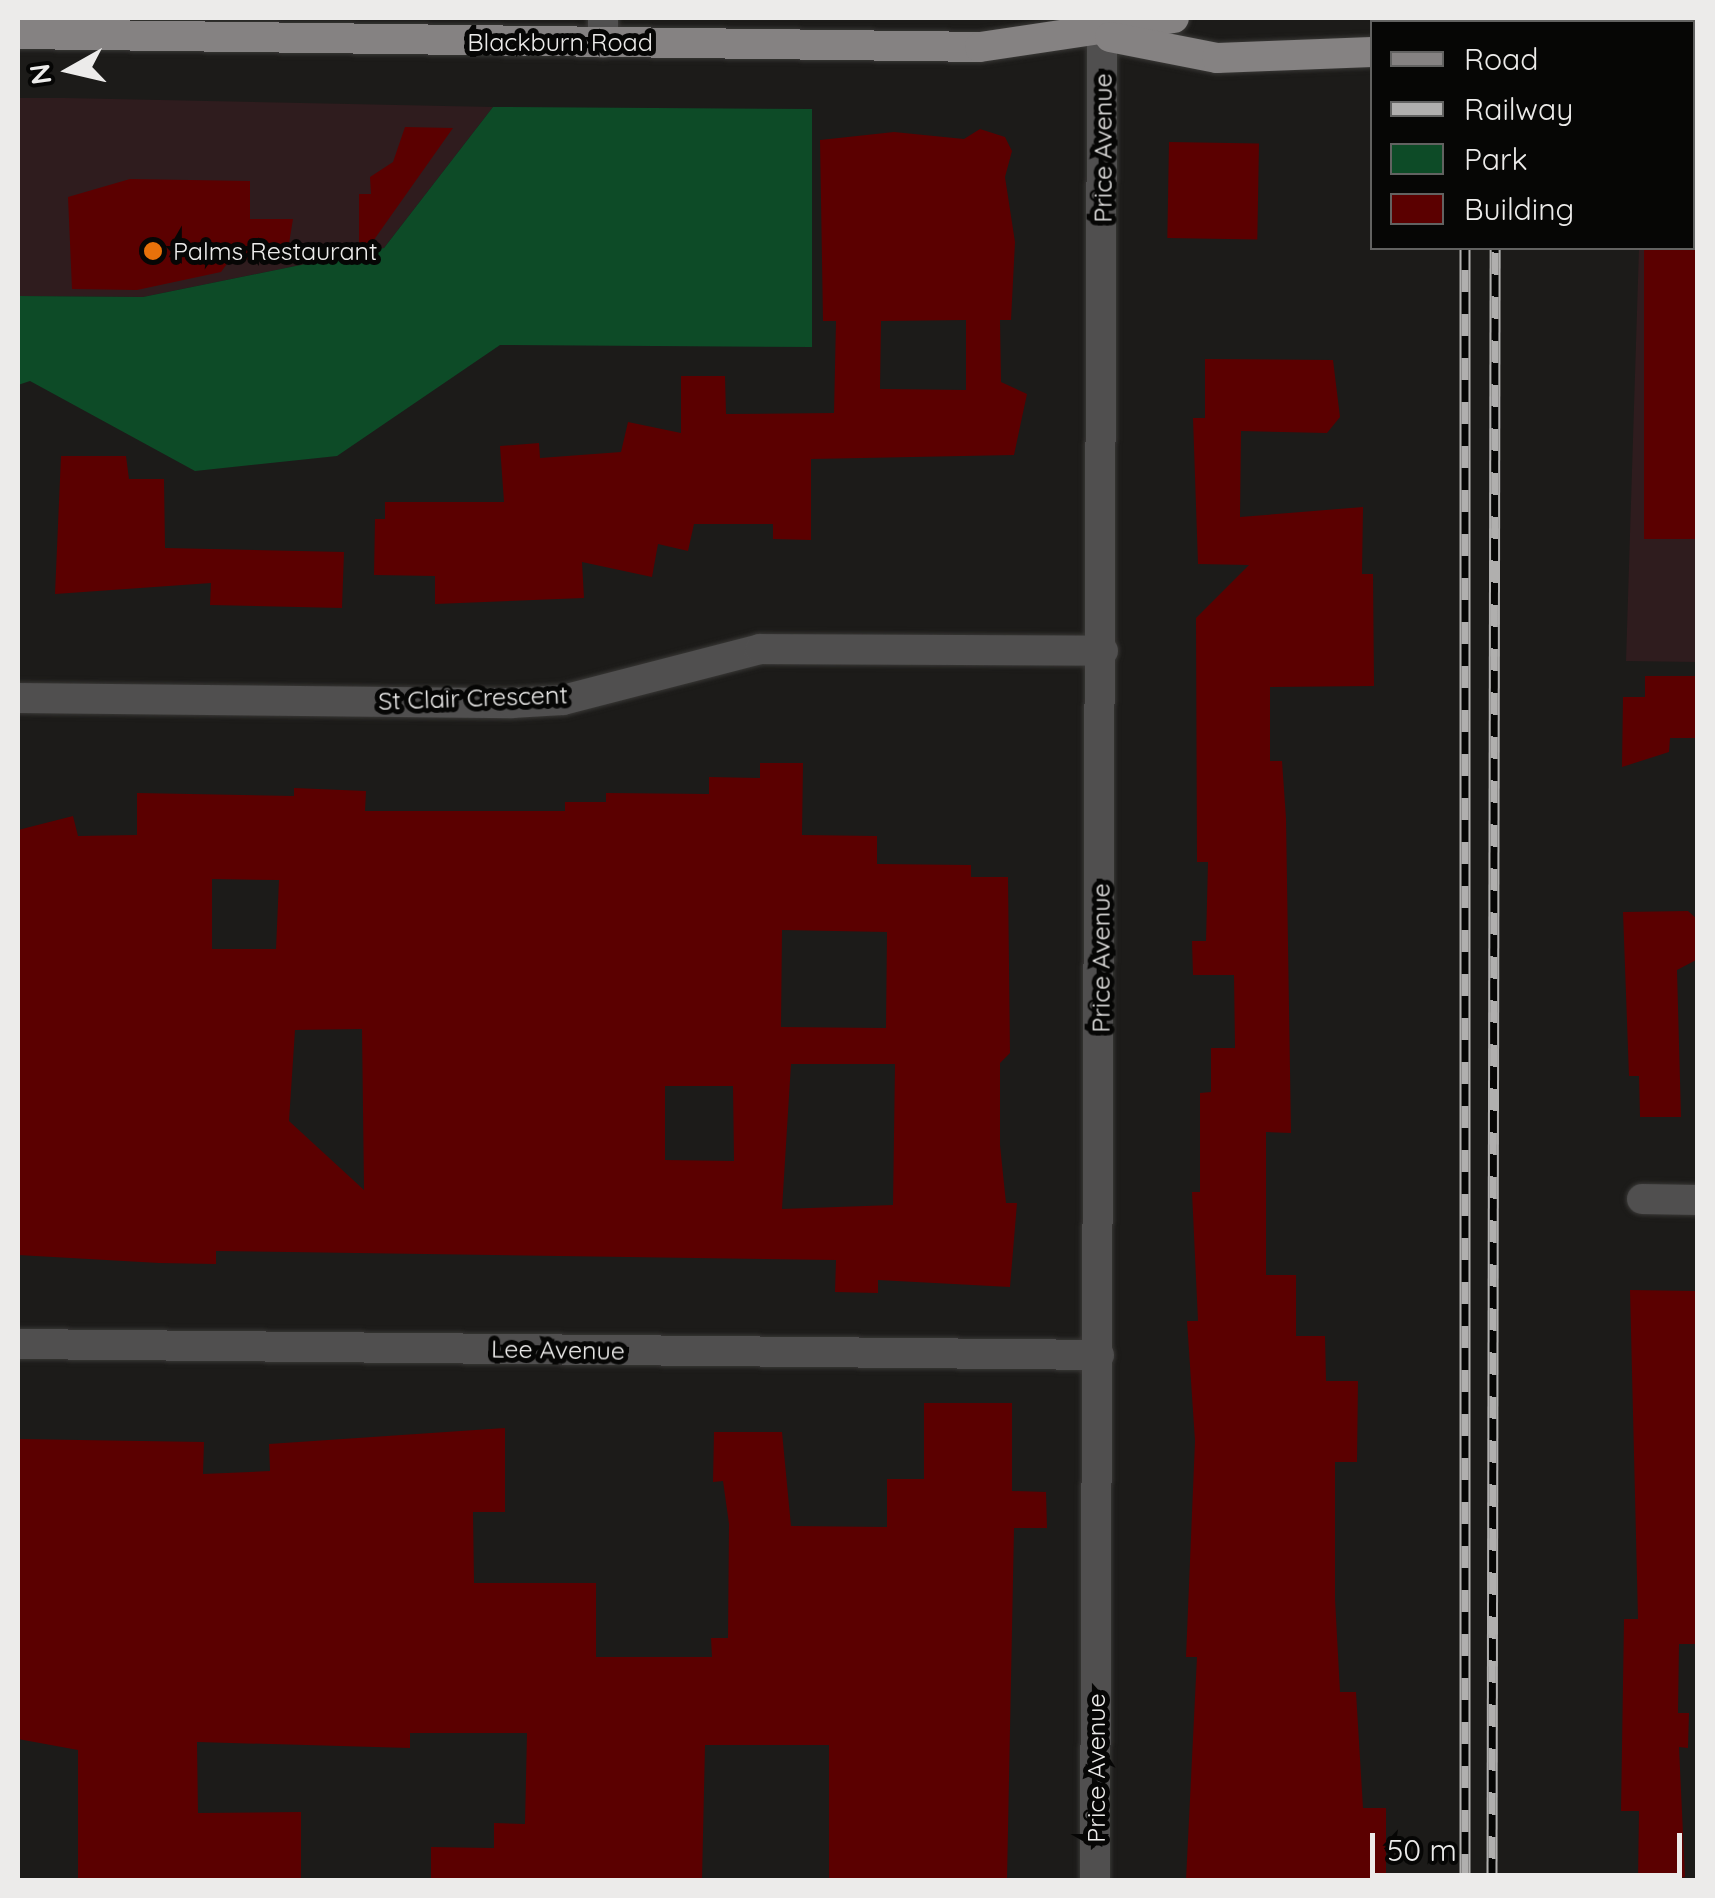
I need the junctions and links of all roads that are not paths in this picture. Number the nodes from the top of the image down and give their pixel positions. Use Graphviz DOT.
graph roads {
  1 [pos="1174,18"];
  2 [pos="1662,18"];
  3 [pos="1698,19"];
  4 [pos="603,30"];
  5 [pos="18,34"];
  6 [pos="1102,36"];
  7 [pos="1370,52"];
  8 [pos="1103,651"];
  9 [pos="18,698"];
  10 [pos="1642,1200"];
  11 [pos="1698,1200"];
  12 [pos="18,1344"];
  13 [pos="1099,1356"];
  14 [pos="1095,1880"];
  1 -- 6 [label="main road, Blackburn Road"];
  2 -- 3 [label="main road"];
  4 -- 5 [label="main road, Blackburn Road"];
  4 -- 6 [label="main road, Blackburn Road"];
  6 -- 7 [label="main road, Blackburn Road"];
  6 -- 8 [label="street, Price Avenue"];
  8 -- 9 [label="street, St Clair Crescent"];
  8 -- 13 [label="street, Price Avenue"];
  10 -- 11 [label="street"];
  12 -- 13 [label="street, Lee Avenue"];
  13 -- 14 [label="street, Price Avenue"];
}
